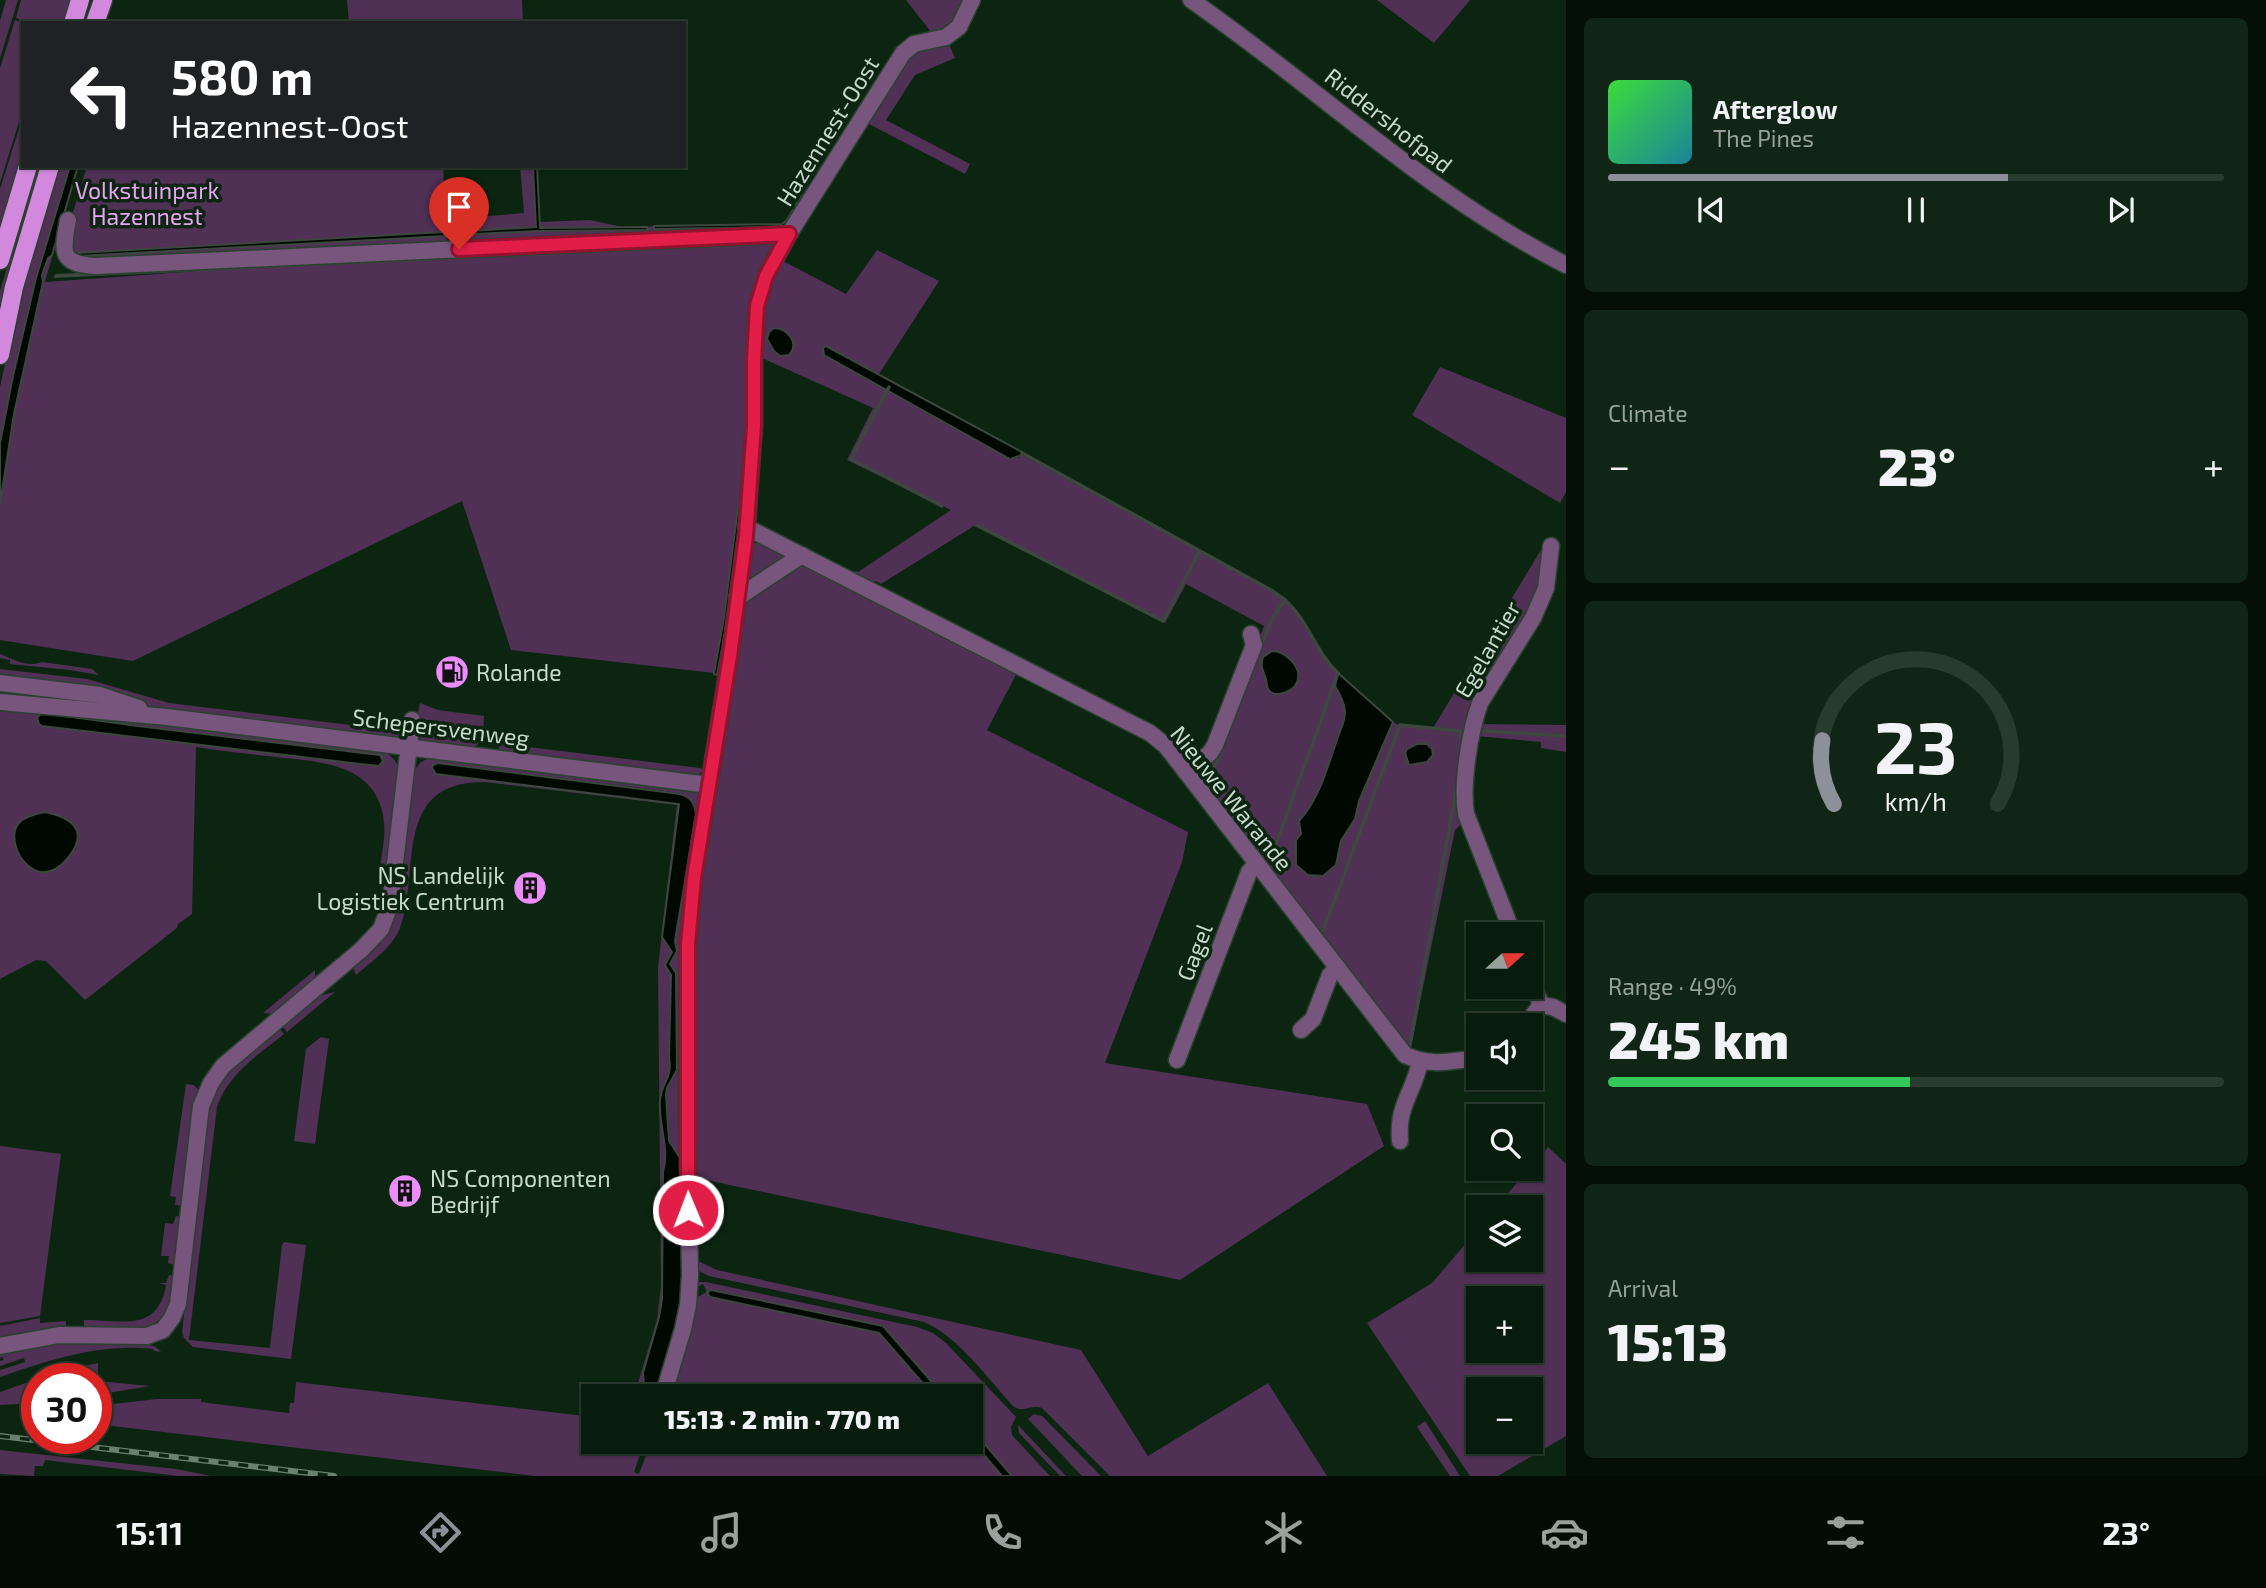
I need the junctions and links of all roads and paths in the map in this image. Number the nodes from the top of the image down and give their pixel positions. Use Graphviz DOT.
graph roads {
  1 [pos="80,0"];
  2 [pos="103,0"];
  3 [pos="972,0"];
  4 [pos="1191,0"];
  5 [pos="74,21"];
  6 [pos="96,21"];
  7 [pos="27,168"];
  8 [pos="49,168"];
  9 [pos="68,220"];
  10 [pos="789,234"];
  11 [pos="0,260"];
  12 [pos="1566,265"];
  13 [pos="0,355"];
  14 [pos="746,527"];
  15 [pos="1551,546"];
  16 [pos="802,555"];
  17 [pos="737,598"];
  18 [pos="1251,634"];
  19 [pos="0,683"];
  20 [pos="0,702"];
  21 [pos="167,717"];
  22 [pos="412,720"];
  23 [pos="409,746"];
  24 [pos="1186,772"];
  25 [pos="709,785"];
  26 [pos="1257,864"];
  27 [pos="1508,922"];
  28 [pos="1338,968"];
  29 [pos="1539,999"];
  30 [pos="1541,1005"];
  31 [pos="1535,1013"];
  32 [pos="1566,1014"];
  33 [pos="1301,1030"];
  34 [pos="1177,1060"];
  35 [pos="1466,1060"];
  36 [pos="1420,1062"];
  37 [pos="1400,1141"];
  38 [pos="0,1346"];
  39 [pos="667,1384"];
  1 -- 5 [label="main road"];
  2 -- 6 [label="main road"];
  3 -- 10 [label="street, Hazennest-Oost"];
  4 -- 12 [label="street, Riddershofpad"];
  7 -- 11 [label="main road"];
  8 -- 13 [label="main road"];
  9 -- 10 [label="street, Hazennest-Oost"];
  10 -- 14 [label="street"];
  14 -- 16 [label="street, Nieuwe Warande"];
  14 -- 17 [label="street"];
  15 -- 27 [label="street, Egelantier"];
  16 -- 17 [label="street"];
  16 -- 24 [label="street, Nieuwe Warande"];
  17 -- 25 [label="street"];
  18 -- 24 [label="street"];
  19 -- 21 [label="street, Schepersvenweg"];
  20 -- 21 [label="street, Schepersvenweg"];
  21 -- 23 [label="street, Schepersvenweg"];
  22 -- 23 [label="street"];
  23 -- 25 [label="street, Schepersvenweg"];
  23 -- 38 [label="street"];
  24 -- 26 [label="street, Nieuwe Warande"];
  25 -- 39 [label="street"];
  26 -- 28 [label="street, Nieuwe Warande"];
  26 -- 34 [label="street, Gagel"];
  28 -- 33 [label="street"];
  28 -- 36 [label="street, Nieuwe Warande"];
  29 -- 30 [label="street"];
  30 -- 31 [label="street"];
  30 -- 32 [label="street"];
  35 -- 36 [label="street"];
  36 -- 37 [label="street"];
}
